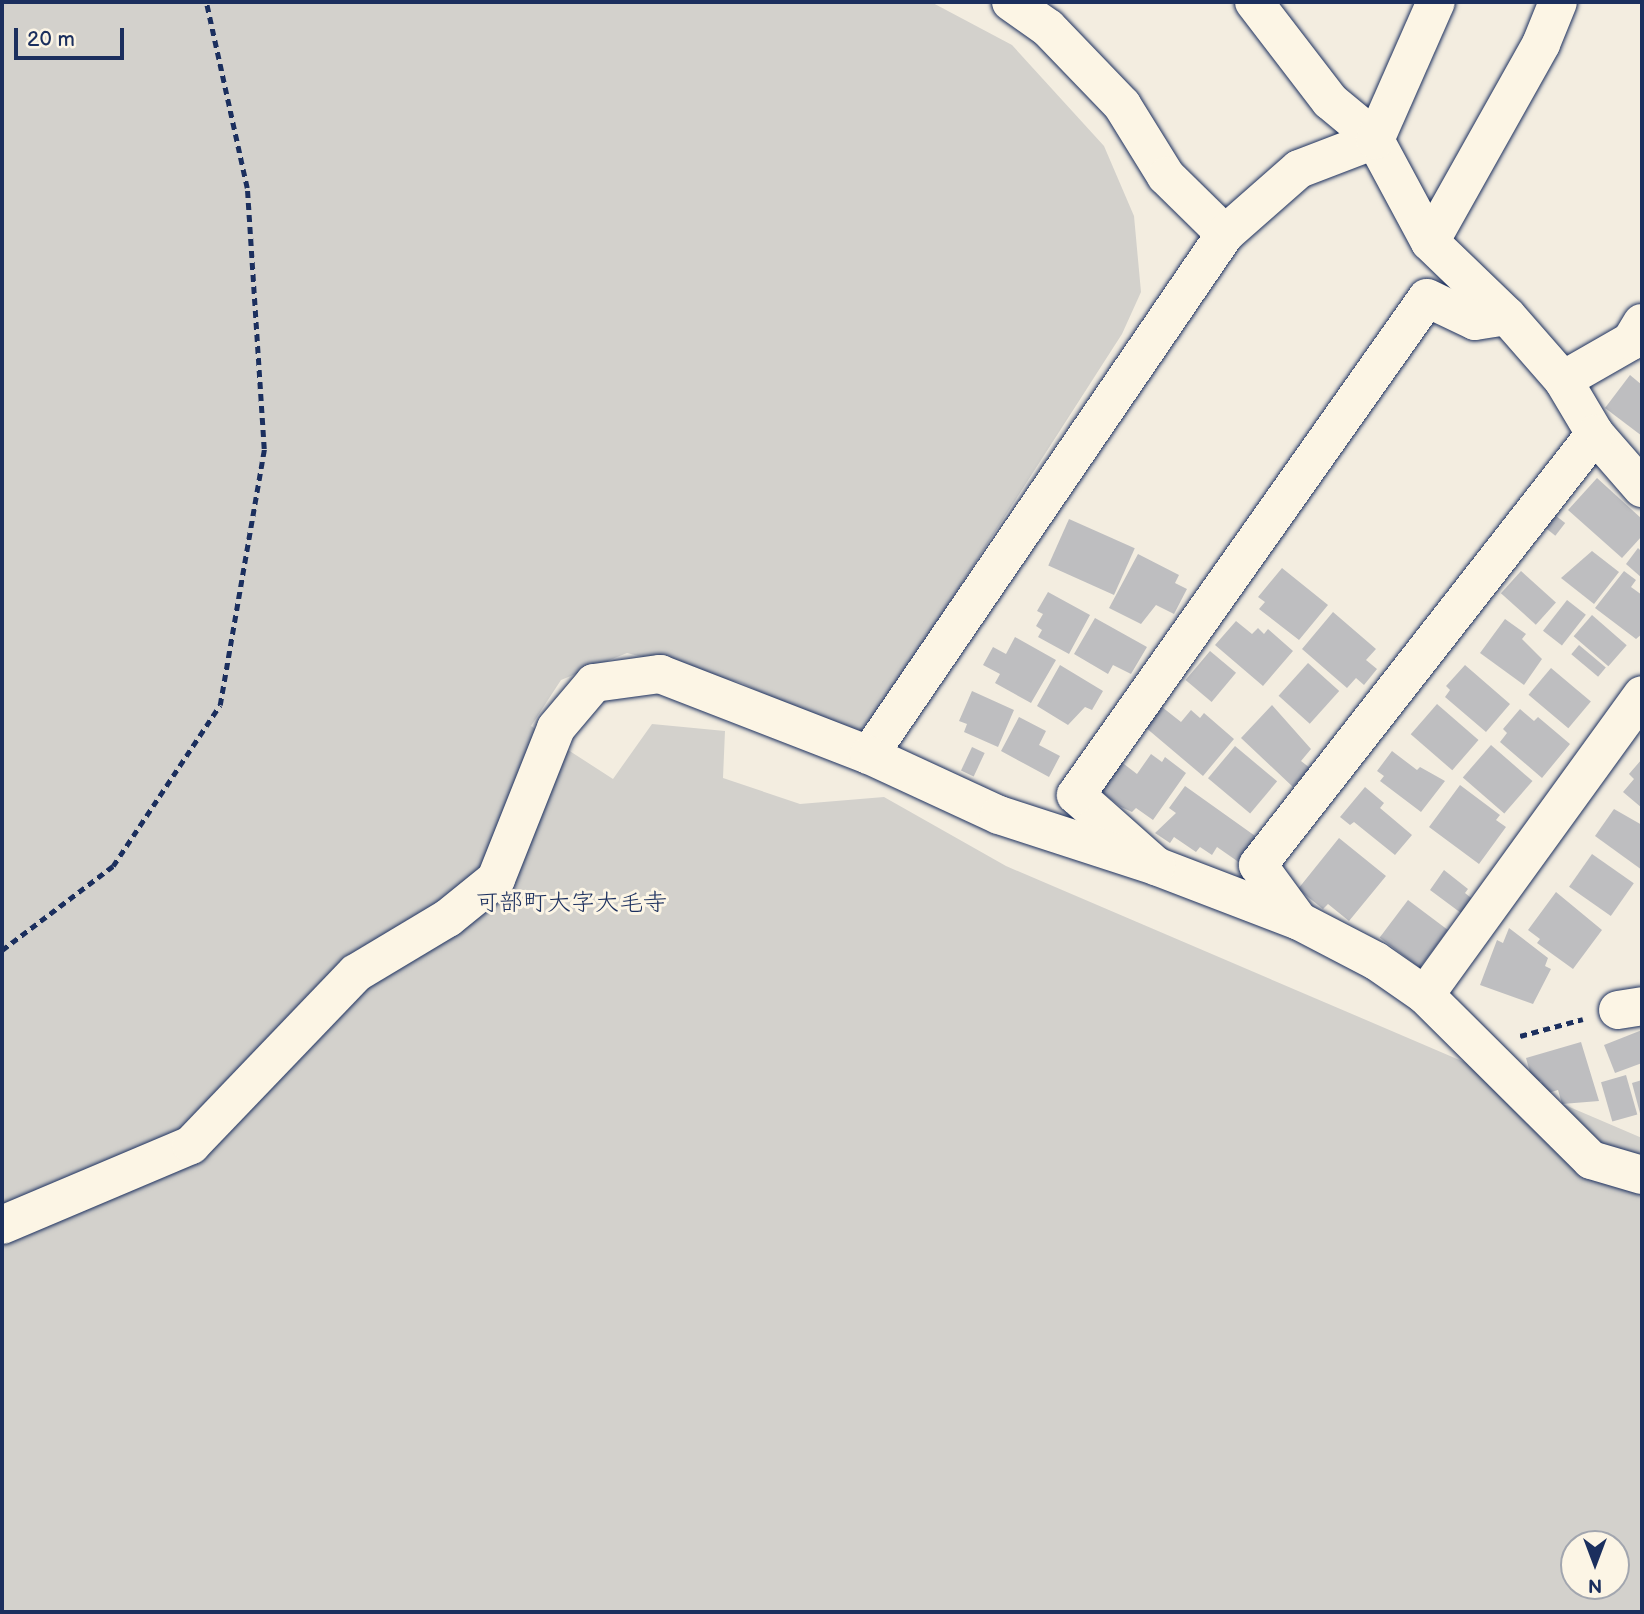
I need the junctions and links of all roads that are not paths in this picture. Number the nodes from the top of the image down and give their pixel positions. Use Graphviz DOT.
graph roads {
  1 [pos="1011,2"];
  2 [pos="1254,2"];
  3 [pos="1436,2"];
  4 [pos="1558,2"];
  5 [pos="1376,140"];
  6 [pos="1225,234"];
  7 [pos="1430,242"];
  8 [pos="1507,316"];
  9 [pos="1642,323"];
  10 [pos="1563,380"];
  11 [pos="1595,434"];
  12 [pos="1642,488"];
  13 [pos="1642,695"];
  14 [pos="869,755"];
  15 [pos="1156,866"];
  16 [pos="1299,921"];
  17 [pos="1425,995"];
  18 [pos="1642,1175"];
  19 [pos="2,1225"];
  1 -- 6 [label="street"];
  2 -- 5 [label="street"];
  3 -- 5 [label="street"];
  4 -- 7 [label="street"];
  5 -- 6 [label="street"];
  5 -- 7 [label="street"];
  6 -- 14 [label="street"];
  7 -- 8 [label="street"];
  8 -- 10 [label="street"];
  8 -- 15 [label="street"];
  9 -- 10 [label="street"];
  10 -- 11 [label="street"];
  11 -- 12 [label="street"];
  11 -- 16 [label="street"];
  13 -- 17 [label="street"];
  14 -- 15 [label="street"];
  14 -- 19 [label="street"];
  15 -- 16 [label="street"];
  16 -- 17 [label="street"];
  17 -- 18 [label="street"];
}
